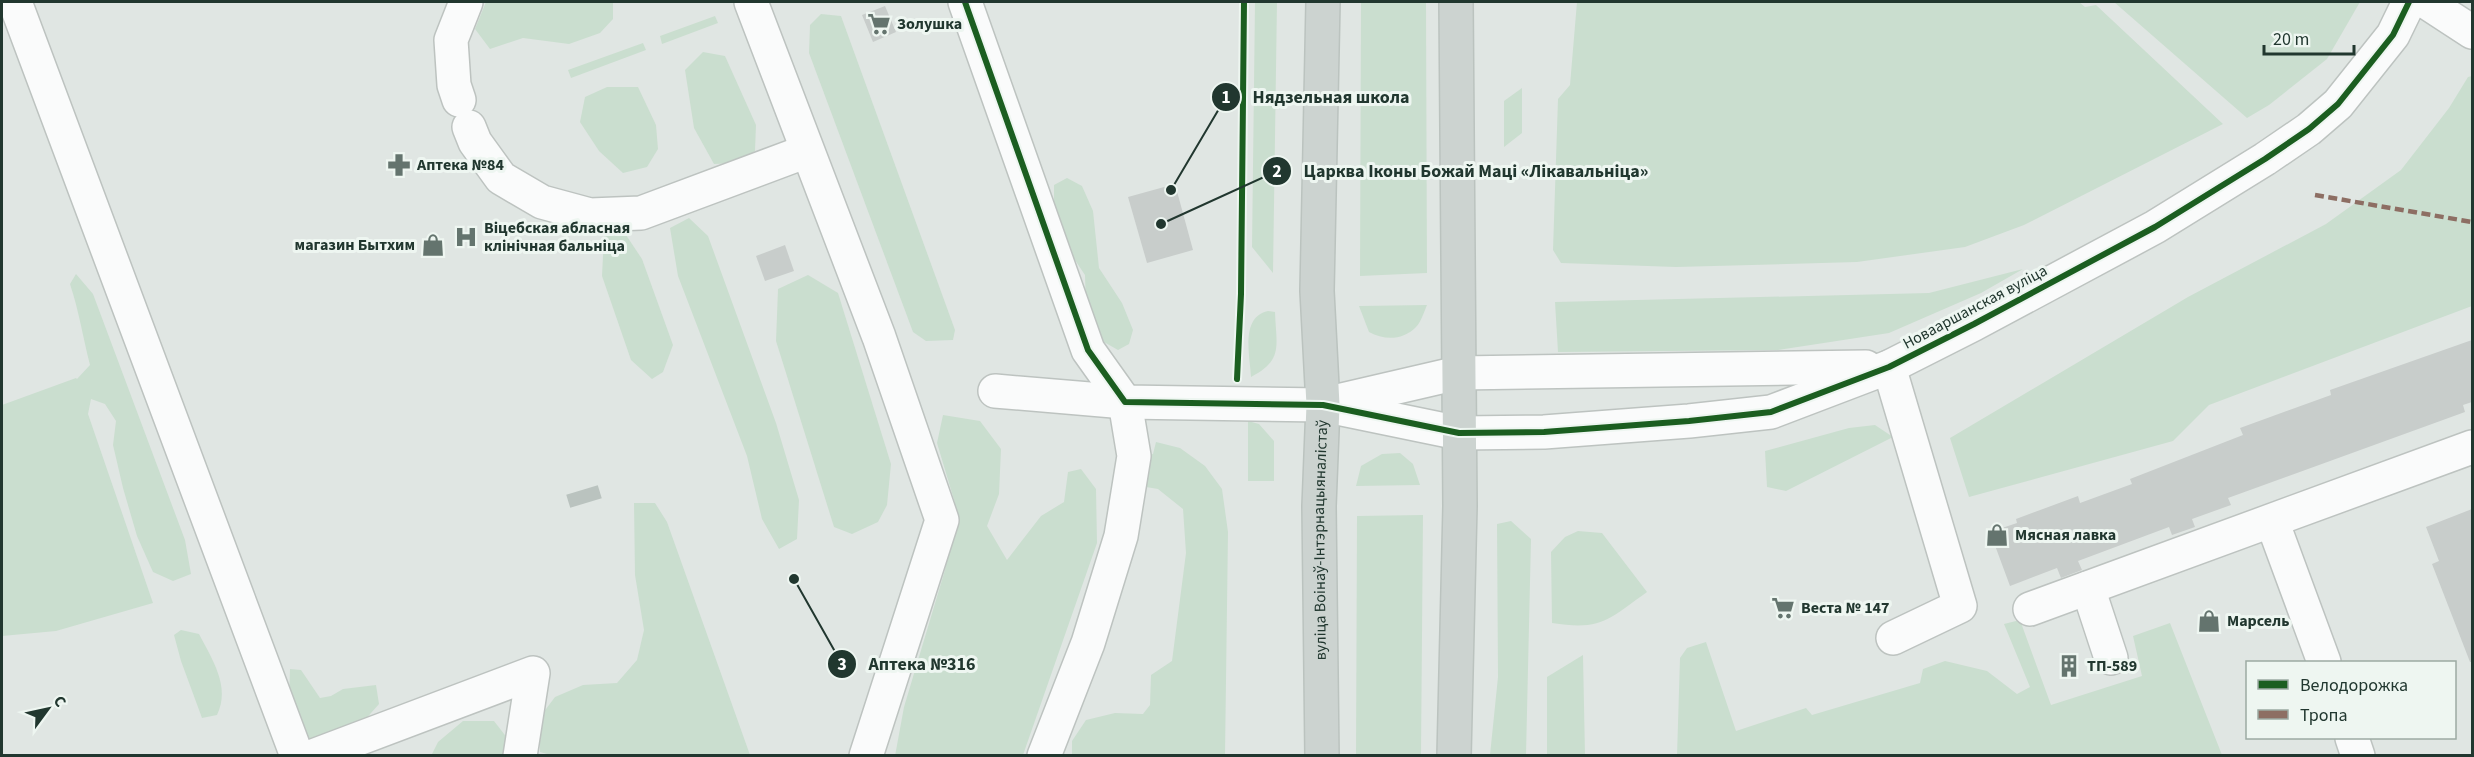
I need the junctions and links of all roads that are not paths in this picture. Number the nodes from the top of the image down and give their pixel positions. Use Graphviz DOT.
graph roads {
  1 [pos="15,2"];
  2 [pos="466,2"];
  3 [pos="965,2"];
  4 [pos="1323,2"];
  5 [pos="1456,2"];
  6 [pos="2409,2"];
  7 [pos="2426,2"];
  8 [pos="758,3"];
  9 [pos="2472,32"];
  10 [pos="807,151"];
  11 [pos="1889,367"];
  12 [pos="1458,373"];
  13 [pos="996,391"];
  14 [pos="1125,402"];
  15 [pos="1323,405"];
  16 [pos="1459,433"];
  17 [pos="2472,447"];
  18 [pos="2272,521"];
  19 [pos="2088,588"];
  20 [pos="2030,609"];
  21 [pos="1893,639"];
  22 [pos="2111,658"];
  23 [pos="2323,661"];
  24 [pos="2352,739"];
  25 [pos="297,756"];
  26 [pos="313,756"];
  27 [pos="520,756"];
  28 [pos="866,756"];
  29 [pos="1044,756"];
  30 [pos="1322,756"];
  31 [pos="1454,756"];
  32 [pos="2358,756"];
  1 -- 25 [label="street"];
  2 -- 10 [label="street"];
  3 -- 14 [label="street"];
  4 -- 15 [label="main road, вуліца Воінаў-Інтэрнацыяналістаў"];
  5 -- 12 [label="main road"];
  6 -- 11 [label="street, Новааршанская вуліца"];
  7 -- 9 [label="street"];
  8 -- 10 [label="street"];
  10 -- 28 [label="street"];
  11 -- 12 [label="street, Новааршанская вуліца"];
  11 -- 16 [label="street, Новааршанская вуліца"];
  11 -- 21 [label="street"];
  12 -- 15 [label="street, Новааршанская вуліца"];
  12 -- 16 [label="main road"];
  13 -- 14 [label="street"];
  14 -- 15 [label="street"];
  14 -- 29 [label="street"];
  15 -- 16 [label="street, Новааршанская вуліца"];
  15 -- 30 [label="main road, вуліца Воінаў-Інтэрнацыяналістаў"];
  16 -- 31 [label="main road"];
  17 -- 18 [label="street"];
  18 -- 19 [label="street"];
  18 -- 23 [label="street"];
  19 -- 20 [label="street"];
  19 -- 22 [label="street"];
  24 -- 32 [label="street"];
  26 -- 27 [label="street"];
}
